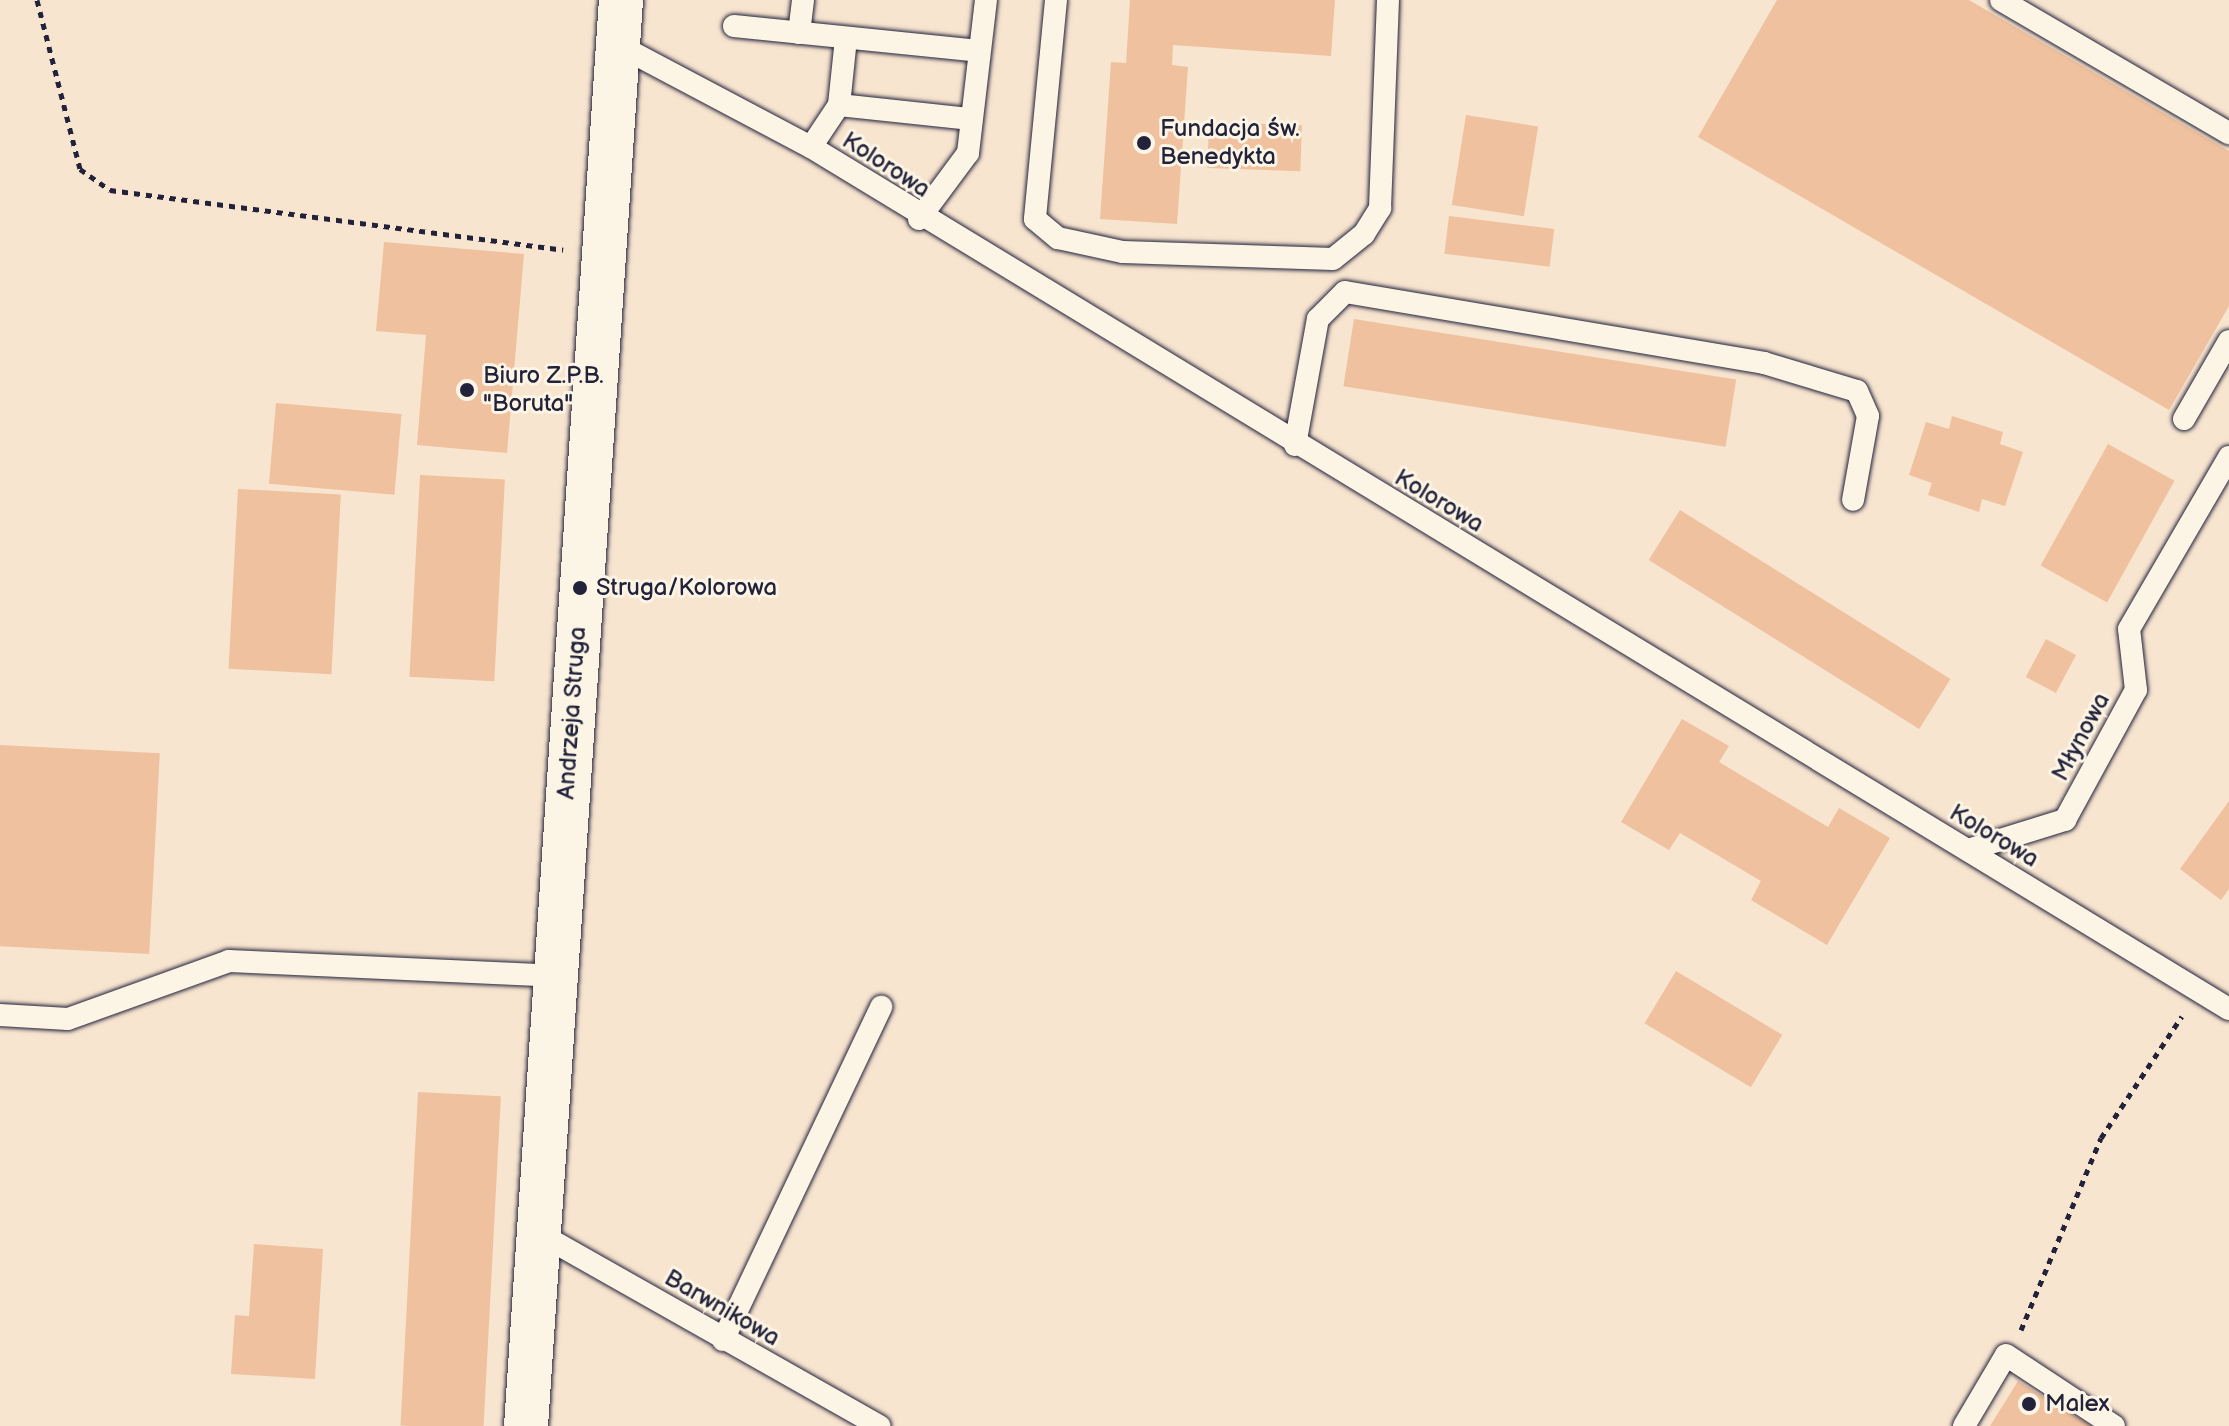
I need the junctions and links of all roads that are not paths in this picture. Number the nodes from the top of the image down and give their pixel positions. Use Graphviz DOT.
graph roads {
  1 [pos="621,0"];
  2 [pos="803,0"];
  3 [pos="986,0"];
  4 [pos="1056,0"];
  5 [pos="1388,0"];
  6 [pos="2001,0"];
  7 [pos="734,26"];
  8 [pos="799,33"];
  9 [pos="846,38"];
  10 [pos="618,45"];
  11 [pos="979,51"];
  12 [pos="839,105"];
  13 [pos="971,119"];
  14 [pos="2229,133"];
  15 [pos="811,147"];
  16 [pos="919,219"];
  17 [pos="2229,341"];
  18 [pos="2184,419"];
  19 [pos="1295,445"];
  20 [pos="2229,457"];
  21 [pos="1853,500"];
  22 [pos="1968,850"];
  23 [pos="555,976"];
  24 [pos="2221,997"];
  25 [pos="881,1007"];
  26 [pos="0,1015"];
  27 [pos="540,1234"];
  28 [pos="723,1340"];
  29 [pos="526,1426"];
  30 [pos="879,1426"];
  31 [pos="1964,1426"];
  32 [pos="2114,1426"];
  1 -- 10 [label="street, Andrzeja Struga"];
  2 -- 8 [label="lane"];
  3 -- 11 [label="lane"];
  4 -- 5 [label="lane"];
  6 -- 14 [label="lane"];
  7 -- 8 [label="lane"];
  8 -- 9 [label="lane"];
  9 -- 11 [label="lane"];
  9 -- 12 [label="lane"];
  10 -- 15 [label="lane, Kolorowa"];
  10 -- 23 [label="street, Andrzeja Struga"];
  11 -- 13 [label="lane"];
  12 -- 13 [label="lane"];
  12 -- 15 [label="lane"];
  13 -- 16 [label="lane"];
  15 -- 16 [label="lane, Kolorowa"];
  16 -- 19 [label="lane, Kolorowa"];
  17 -- 18 [label="lane"];
  19 -- 21 [label="lane"];
  19 -- 22 [label="lane, Kolorowa"];
  20 -- 22 [label="lane, Młynowa"];
  22 -- 24 [label="lane, Kolorowa"];
  23 -- 26 [label="lane"];
  23 -- 27 [label="street, Andrzeja Struga"];
  25 -- 28 [label="lane"];
  27 -- 28 [label="lane, Barwnikowa"];
  27 -- 29 [label="street, Andrzeja Struga"];
  28 -- 30 [label="lane, Barwnikowa"];
  31 -- 32 [label="lane"];
}
